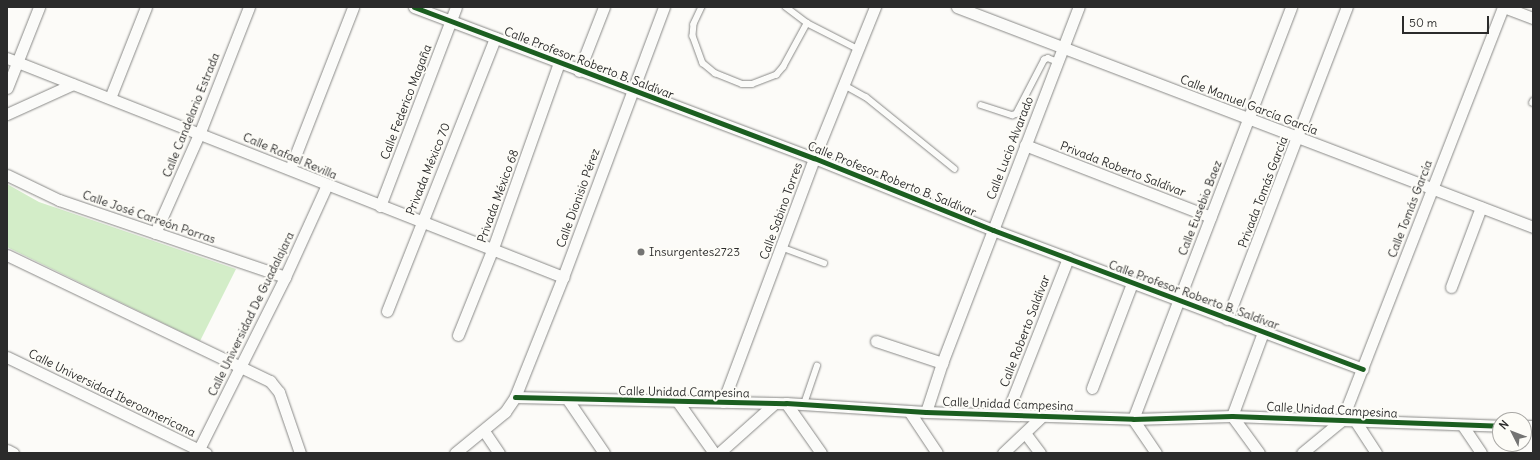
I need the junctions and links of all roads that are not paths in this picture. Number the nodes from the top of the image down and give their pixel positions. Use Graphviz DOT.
graph roads {
  1 [pos="39,7"];
  2 [pos="146,7"];
  3 [pos="248,7"];
  4 [pos="353,7"];
  5 [pos="414,7"];
  6 [pos="456,7"];
  7 [pos="604,7"];
  8 [pos="664,7"];
  9 [pos="702,7"];
  10 [pos="786,7"];
  11 [pos="875,7"];
  12 [pos="957,7"];
  13 [pos="1079,7"];
  14 [pos="1291,7"];
  15 [pos="1347,7"];
  16 [pos="1503,7"];
  17 [pos="1533,18"];
  18 [pos="451,20"];
  19 [pos="807,23"];
  20 [pos="495,38"];
  21 [pos="1063,48"];
  22 [pos="858,49"];
  23 [pos="12,60"];
  24 [pos="1058,62"];
  25 [pos="559,63"];
  26 [pos="579,71"];
  27 [pos="73,84"];
  28 [pos="844,85"];
  29 [pos="7,88"];
  30 [pos="631,90"];
  31 [pos="110,98"];
  32 [pos="981,105"];
  33 [pos="7,114"];
  34 [pos="1248,118"];
  35 [pos="200,132"];
  36 [pos="1298,137"];
  37 [pos="1025,146"];
  38 [pos="814,158"];
  39 [pos="290,169"];
  40 [pos="955,169"];
  41 [pos="7,175"];
  42 [pos="327,185"];
  43 [pos="1432,188"];
  44 [pos="380,206"];
  45 [pos="1481,206"];
  46 [pos="1211,217"];
  47 [pos="422,220"];
  48 [pos="1533,226"];
  49 [pos="993,230"];
  50 [pos="156,233"];
  51 [pos="781,247"];
  52 [pos="493,248"];
  53 [pos="7,254"];
  54 [pos="1068,258"];
  55 [pos="824,263"];
  56 [pos="285,277"];
  57 [pos="563,278"];
  58 [pos="1132,283"];
  59 [pos="1451,287"];
  60 [pos="1179,300"];
  61 [pos="387,311"];
  62 [pos="1227,319"];
  63 [pos="1263,332"];
  64 [pos="458,335"];
  65 [pos="876,341"];
  66 [pos="7,357"];
  67 [pos="942,363"];
  68 [pos="241,366"];
  69 [pos="817,366"];
  70 [pos="1363,369"];
  71 [pos="1092,388"];
  72 [pos="516,397"];
  73 [pos="568,400"];
  74 [pos="678,402"];
  75 [pos="723,402"];
  76 [pos="775,402"];
  77 [pos="786,403"];
  78 [pos="804,404"];
  79 [pos="909,411"];
  80 [pos="926,412"];
  81 [pos="1007,413"];
  82 [pos="1043,415"];
  83 [pos="1232,416"];
  84 [pos="1133,419"];
  85 [pos="1342,420"];
  86 [pos="1356,422"];
  87 [pos="1463,426"];
  88 [pos="1492,426"];
  89 [pos="484,431"];
  90 [pos="1025,433"];
  91 [pos="7,450"];
  92 [pos="201,452"];
  93 [pos="13,453"];
  94 [pos="300,453"];
  95 [pos="455,453"];
  96 [pos="499,453"];
  97 [pos="604,453"];
  98 [pos="714,453"];
  99 [pos="719,453"];
  100 [pos="821,453"];
  101 [pos="937,453"];
  102 [pos="1003,453"];
  103 [pos="1040,453"];
  104 [pos="1156,453"];
  105 [pos="1259,453"];
  106 [pos="1302,453"];
  107 [pos="1376,453"];
  108 [pos="1481,453"];
  1 -- 23 [label="street"];
  2 -- 31 [label="street"];
  3 -- 35 [label="street, Calle Candelario Estrada"];
  4 -- 39 [label="street"];
  5 -- 18 [label="street, Calle Profesor Roberto B. Saldívar"];
  6 -- 18 [label="street, Calle Federico Magaña"];
  7 -- 26 [label="street"];
  8 -- 30 [label="street, Calle Dionisio Pérez"];
  9 -- 19 [label="lane"];
  10 -- 19 [label="lane"];
  11 -- 22 [label="street, Calle Sabino Torres"];
  12 -- 21 [label="street, Calle Manuel García García"];
  13 -- 21 [label="street, Calle Lucio Alvarado"];
  14 -- 34 [label="street, Calle Eusebio Baez"];
  15 -- 36 [label="street, Privada Tomás García"];
  16 -- 17 [label="street"];
  16 -- 43 [label="street, Calle Tomás García"];
  18 -- 20 [label="street, Calle Profesor Roberto B. Saldívar"];
  18 -- 44 [label="street, Calle Federico Magaña"];
  19 -- 22 [label="lane"];
  20 -- 25 [label="street, Calle Profesor Roberto B. Saldívar"];
  20 -- 47 [label="street, Privada México 70"];
  21 -- 24 [label="street, Calle Lucio Alvarado"];
  21 -- 34 [label="street, Calle Manuel García García"];
  22 -- 28 [label="street, Calle Sabino Torres"];
  23 -- 27 [label="street, Calle Rafael Revilla"];
  23 -- 29 [label="street"];
  24 -- 32 [label="lane"];
  24 -- 37 [label="street, Calle Lucio Alvarado"];
  25 -- 26 [label="street, Calle Profesor Roberto B. Saldívar"];
  25 -- 52 [label="street, Privada México 68"];
  26 -- 30 [label="street, Calle Profesor Roberto B. Saldívar"];
  27 -- 31 [label="street, Calle Rafael Revilla"];
  27 -- 33 [label="street"];
  28 -- 38 [label="street, Calle Sabino Torres"];
  28 -- 40 [label="lane"];
  30 -- 38 [label="street, Calle Profesor Roberto B. Saldívar"];
  30 -- 57 [label="street, Calle Dionisio Pérez"];
  31 -- 35 [label="street, Calle Rafael Revilla"];
  34 -- 36 [label="street, Calle Manuel García García"];
  34 -- 46 [label="street, Calle Eusebio Baez"];
  35 -- 39 [label="street, Calle Rafael Revilla"];
  35 -- 50 [label="street, Calle Candelario Estrada"];
  36 -- 43 [label="street, Calle Manuel García García"];
  36 -- 62 [label="street, Privada Tomás García"];
  37 -- 46 [label="street, Privada Roberto Saldívar"];
  37 -- 49 [label="street, Calle Lucio Alvarado"];
  38 -- 49 [label="street, Calle Profesor Roberto B. Saldívar"];
  38 -- 51 [label="street, Calle Sabino Torres"];
  39 -- 42 [label="street, Calle Rafael Revilla"];
  41 -- 50 [label="street, Calle José Carreón Porras"];
  42 -- 44 [label="street, Calle Rafael Revilla"];
  42 -- 56 [label="street, Calle Universidad De Guadalajara"];
  43 -- 45 [label="street, Calle Manuel García García"];
  43 -- 70 [label="street, Calle Tomás García"];
  44 -- 47 [label="street, Calle Rafael Revilla"];
  45 -- 48 [label="street, Calle Manuel García García"];
  45 -- 59 [label="street"];
  46 -- 60 [label="street, Calle Eusebio Baez"];
  47 -- 52 [label="street, Calle Rafael Revilla"];
  47 -- 61 [label="street, Privada México 70"];
  49 -- 54 [label="street, Calle Profesor Roberto B. Saldívar"];
  49 -- 67 [label="street, Calle Lucio Alvarado"];
  50 -- 56 [label="street, Calle José Carreón Porras"];
  51 -- 55 [label="lane"];
  51 -- 75 [label="street, Calle Sabino Torres"];
  52 -- 57 [label="street, Calle Rafael Revilla"];
  52 -- 64 [label="street, Privada México 68"];
  53 -- 68 [label="street"];
  54 -- 58 [label="street, Calle Profesor Roberto B. Saldívar"];
  54 -- 81 [label="street, Calle Roberto Saldívar"];
  56 -- 68 [label="street, Calle Universidad De Guadalajara"];
  57 -- 72 [label="street, Calle Dionisio Pérez"];
  58 -- 60 [label="street, Calle Profesor Roberto B. Saldívar"];
  58 -- 71 [label="street"];
  60 -- 62 [label="street, Calle Profesor Roberto B. Saldívar"];
  60 -- 84 [label="street, Calle Eusebio Baez"];
  62 -- 63 [label="street, Calle Profesor Roberto B. Saldívar"];
  63 -- 70 [label="street, Calle Profesor Roberto B. Saldívar"];
  63 -- 83 [label="street"];
  65 -- 67 [label="street"];
  66 -- 92 [label="street, Calle Universidad Iberoamericana"];
  67 -- 80 [label="street, Calle Lucio Alvarado"];
  68 -- 92 [label="street, Calle Universidad De Guadalajara"];
  68 -- 94 [label="street"];
  69 -- 78 [label="lane"];
  70 -- 85 [label="street, Calle Tomás García"];
  72 -- 73 [label="street, Calle Unidad Campesina"];
  72 -- 89 [label="street"];
  73 -- 74 [label="street, Calle Unidad Campesina"];
  73 -- 97 [label="street"];
  74 -- 75 [label="street, Calle Unidad Campesina"];
  74 -- 98 [label="street"];
  75 -- 76 [label="street, Calle Unidad Campesina"];
  76 -- 77 [label="street, Calle Unidad Campesina"];
  76 -- 99 [label="street"];
  77 -- 78 [label="street, Calle Unidad Campesina"];
  77 -- 100 [label="street"];
  78 -- 79 [label="street, Calle Unidad Campesina"];
  79 -- 80 [label="street, Calle Unidad Campesina"];
  79 -- 101 [label="street"];
  80 -- 81 [label="street, Calle Unidad Campesina"];
  81 -- 82 [label="street, Calle Unidad Campesina"];
  82 -- 84 [label="street, Calle Unidad Campesina"];
  82 -- 90 [label="street"];
  83 -- 84 [label="street, Calle Unidad Campesina"];
  83 -- 85 [label="street, Calle Unidad Campesina"];
  83 -- 105 [label="street"];
  84 -- 104 [label="street"];
  85 -- 86 [label="street, Calle Unidad Campesina"];
  85 -- 106 [label="street"];
  86 -- 87 [label="street, Calle Unidad Campesina"];
  86 -- 107 [label="street"];
  87 -- 88 [label="street, Calle Unidad Campesina"];
  87 -- 108 [label="street"];
  89 -- 95 [label="street"];
  89 -- 96 [label="street"];
  90 -- 102 [label="street"];
  90 -- 103 [label="street"];
  91 -- 93 [label="street"];
}
